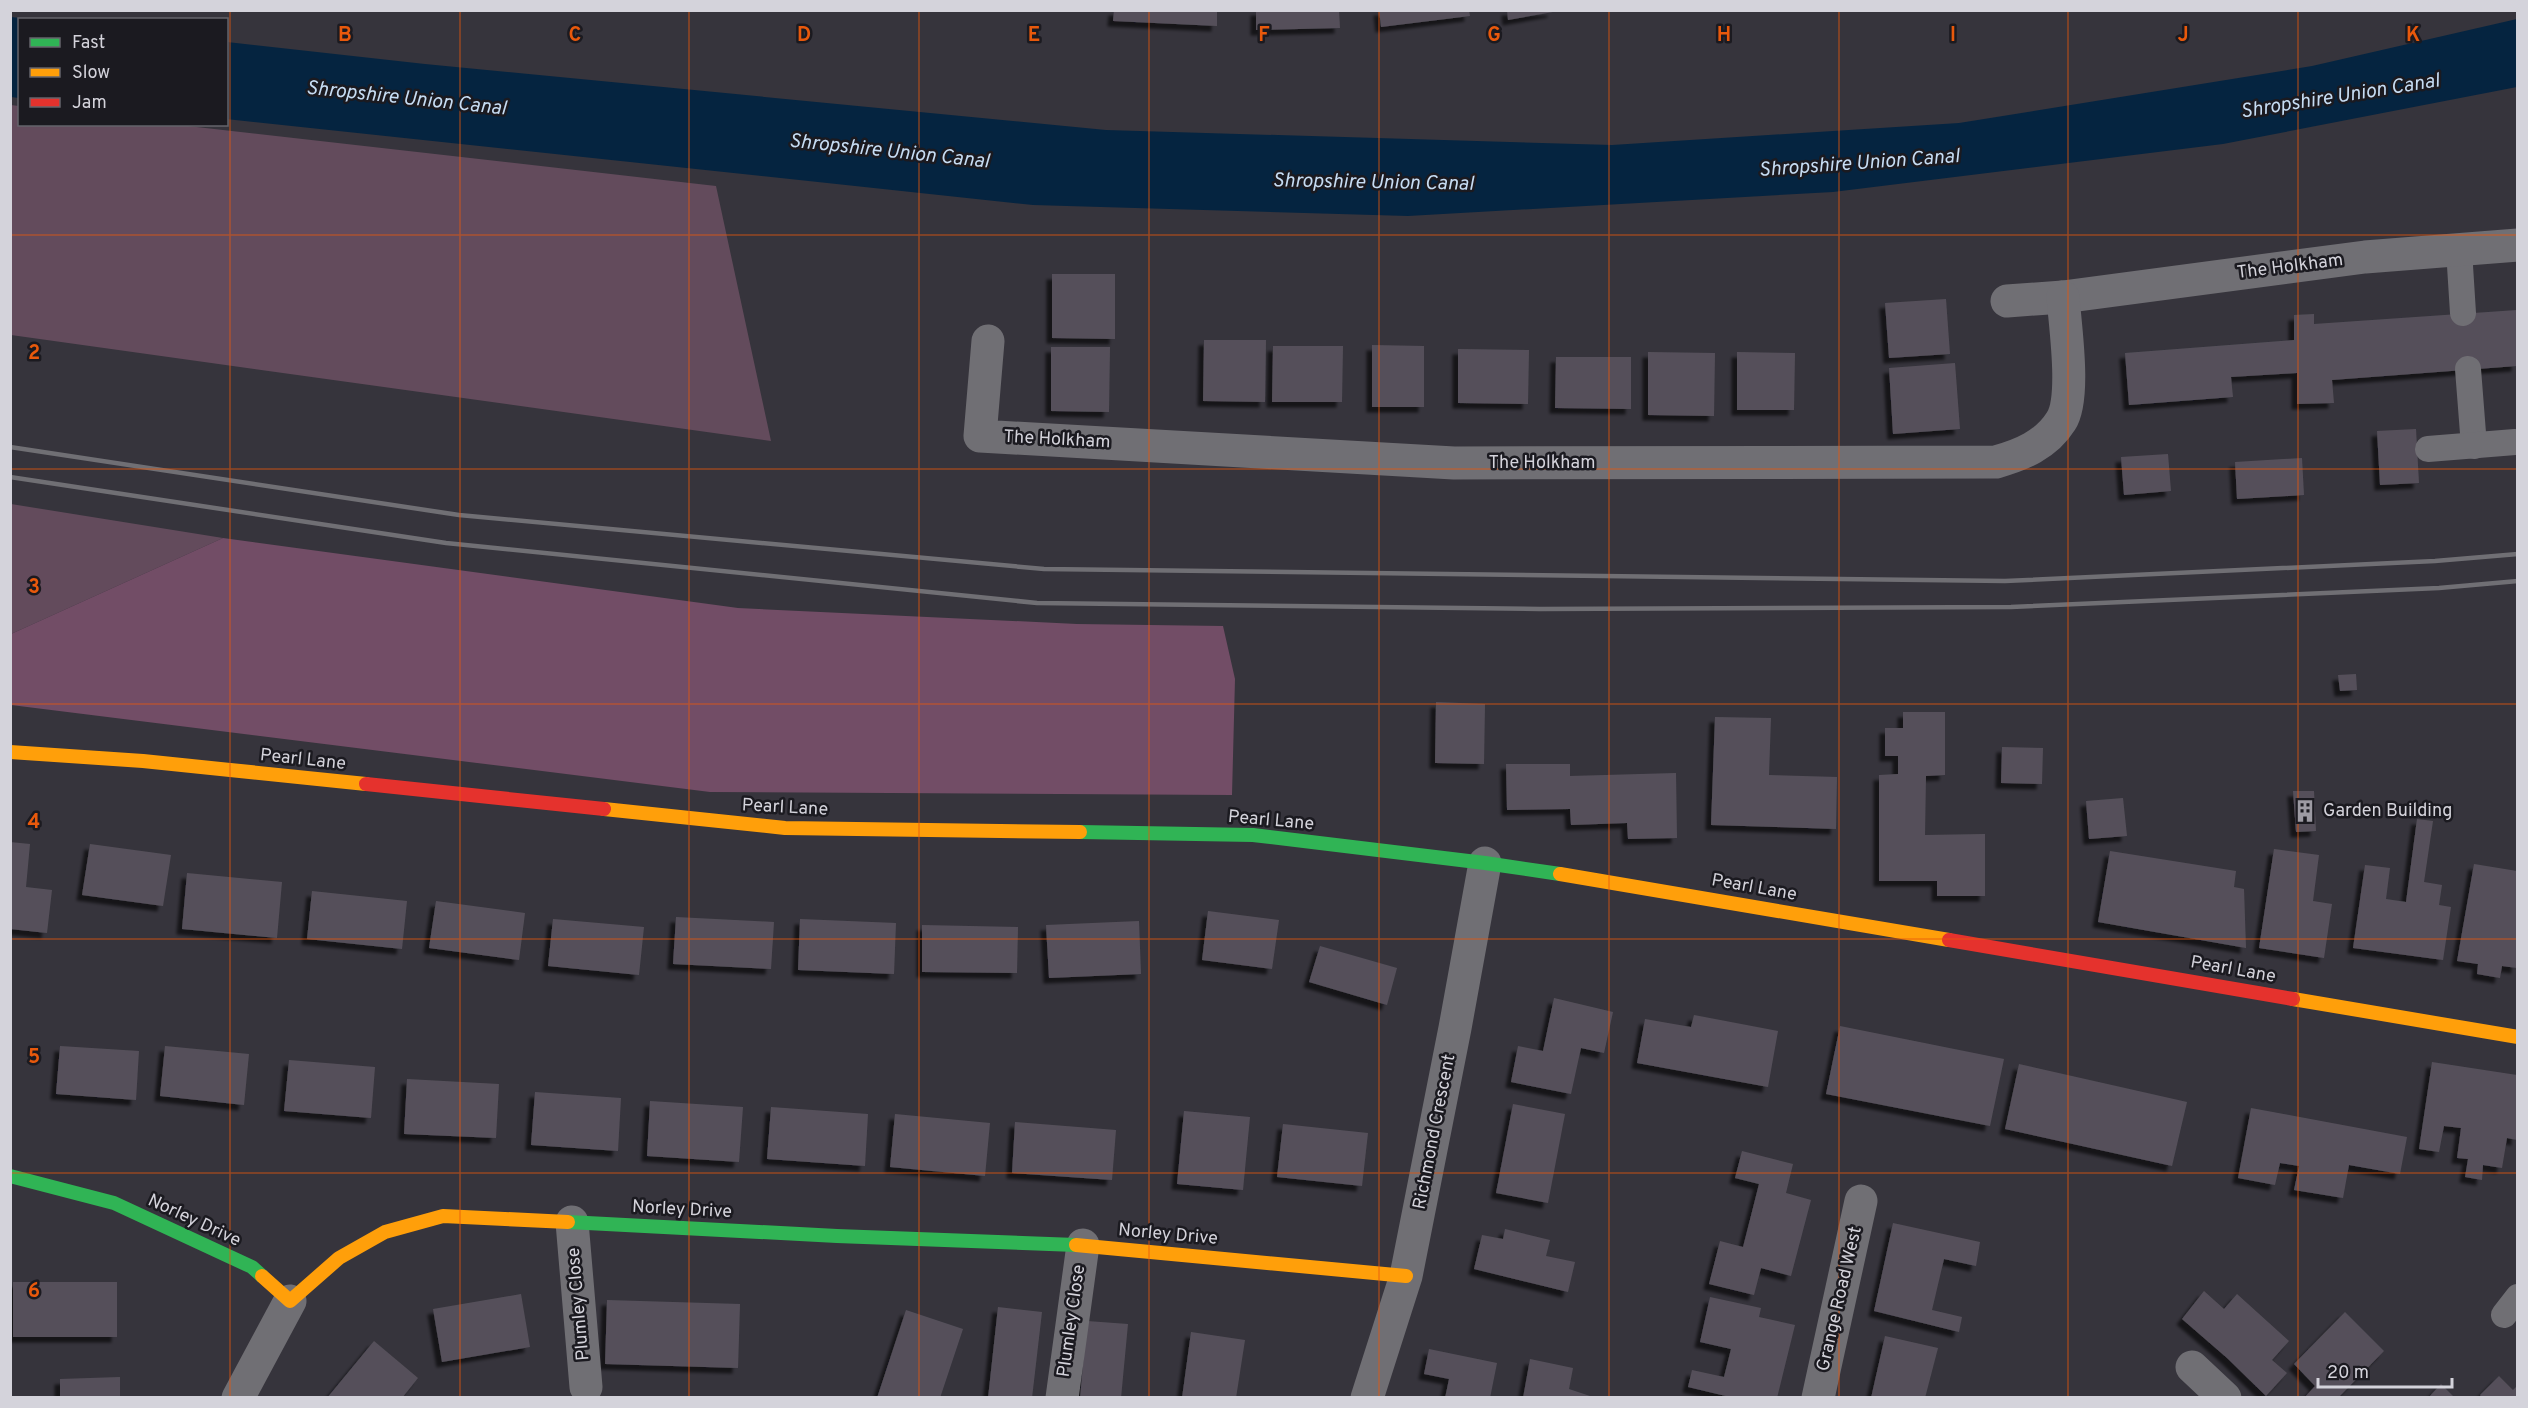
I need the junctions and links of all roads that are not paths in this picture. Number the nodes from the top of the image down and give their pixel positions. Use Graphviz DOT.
graph roads {
  1 [pos="2517,245"];
  2 [pos="2459,250"];
  3 [pos="2063,297"];
  4 [pos="2007,301"];
  5 [pos="2463,313"];
  6 [pos="988,341"];
  7 [pos="2468,369"];
  8 [pos="2515,442"];
  9 [pos="2474,446"];
  10 [pos="2428,449"];
  11 [pos="10,752"];
  12 [pos="1485,862"];
  13 [pos="2517,1037"];
  14 [pos="10,1176"];
  15 [pos="1861,1201"];
  16 [pos="572,1222"];
  17 [pos="1083,1245"];
  18 [pos="1406,1276"];
  19 [pos="290,1301"];
  20 [pos="2192,1367"];
  21 [pos="587,1392"];
  22 [pos="238,1398"];
  23 [pos="1062,1398"];
  24 [pos="1367,1398"];
  25 [pos="1818,1398"];
  26 [pos="2225,1398"];
  1 -- 2 [label="street, The Holkham"];
  2 -- 3 [label="street, The Holkham"];
  2 -- 5 [label="lane"];
  3 -- 4 [label="street, The Holkham"];
  3 -- 6 [label="street, The Holkham"];
  7 -- 9 [label="lane"];
  8 -- 9 [label="lane"];
  9 -- 10 [label="lane"];
  11 -- 12 [label="street, Pearl Lane"];
  12 -- 13 [label="street, Pearl Lane"];
  12 -- 18 [label="street, Richmond Crescent"];
  14 -- 19 [label="street, Norley Drive"];
  15 -- 25 [label="street, Grange Road West"];
  16 -- 17 [label="street, Norley Drive"];
  16 -- 19 [label="street, Norley Drive"];
  16 -- 21 [label="street, Plumley Close"];
  17 -- 18 [label="street, Norley Drive"];
  17 -- 23 [label="street, Plumley Close"];
  18 -- 24 [label="street, Richmond Crescent"];
  19 -- 22 [label="street"];
  20 -- 26 [label="street"];
}
